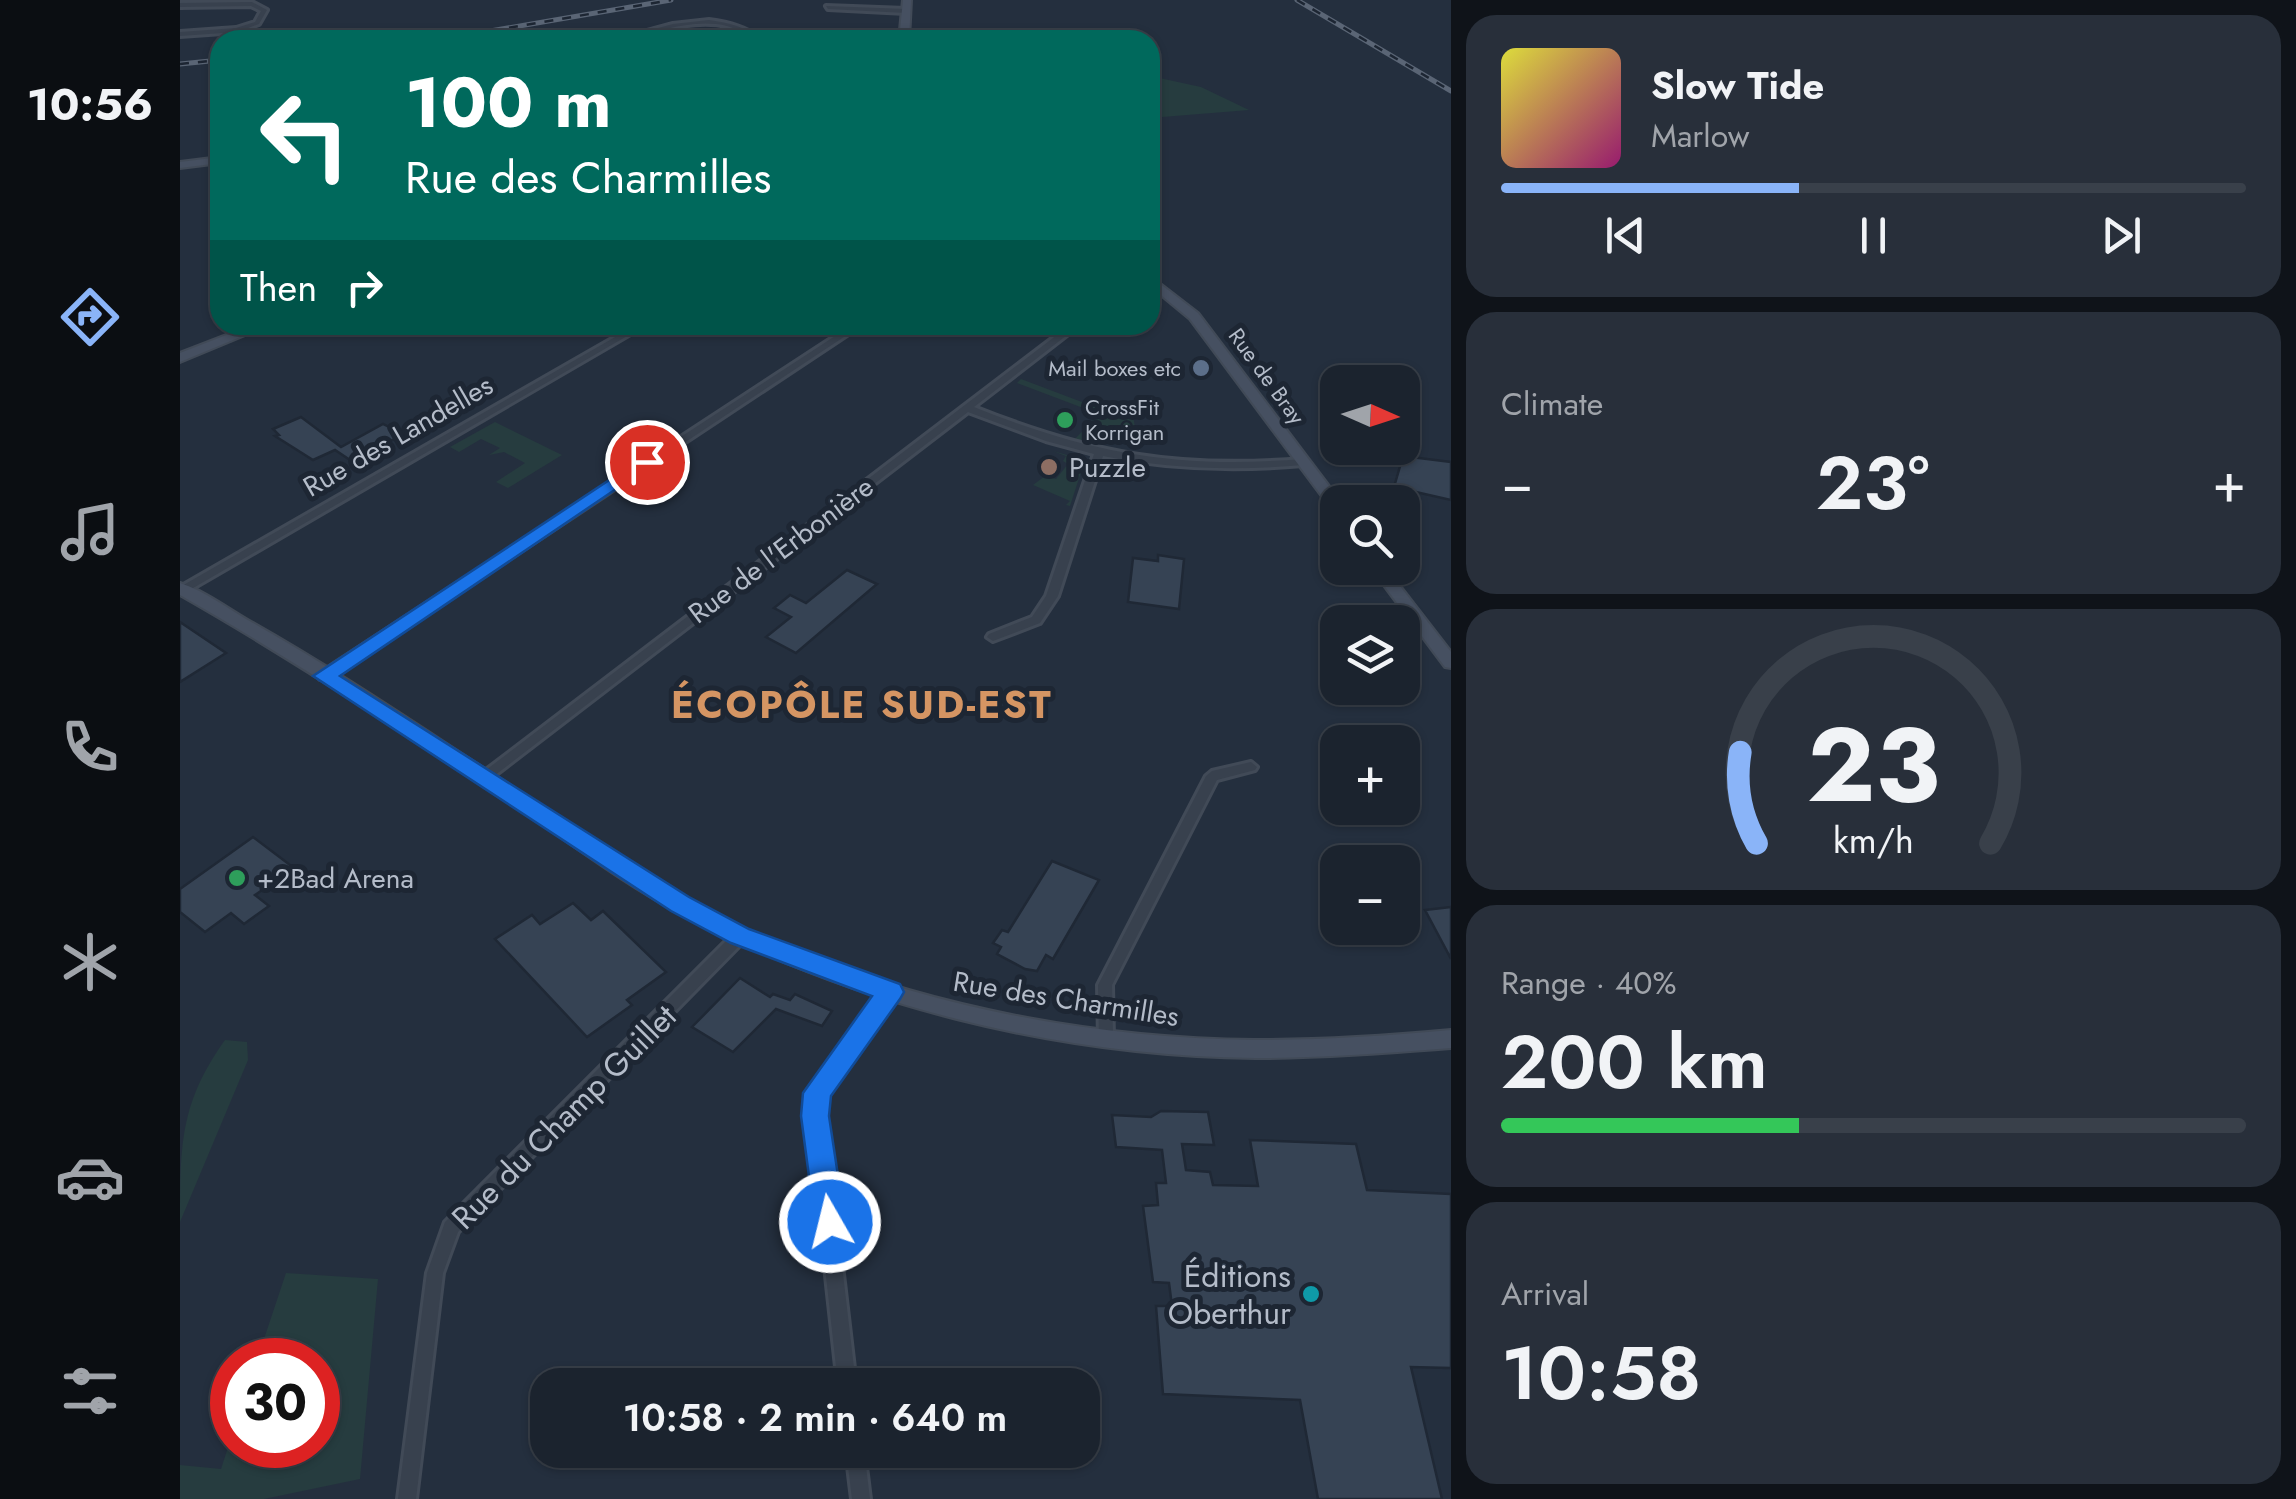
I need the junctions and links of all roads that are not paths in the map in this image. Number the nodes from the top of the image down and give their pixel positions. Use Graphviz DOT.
graph roads {
  1 [pos="180,5"];
  2 [pos="907,6"];
  3 [pos="828,7"];
  4 [pos="231,30"];
  5 [pos="670,30"];
  6 [pos="748,30"];
  7 [pos="210,32"];
  8 [pos="180,34"];
  9 [pos="210,161"];
  10 [pos="180,164"];
  11 [pos="1160,288"];
  12 [pos="238,335"];
  13 [pos="625,335"];
  14 [pos="843,335"];
  15 [pos="1063,335"];
  16 [pos="180,358"];
  17 [pos="967,408"];
  18 [pos="1099,454"];
  19 [pos="1303,462"];
  20 [pos="1320,485"];
  21 [pos="1391,585"];
  22 [pos="182,589"];
  23 [pos="993,638"];
  24 [pos="1451,663"];
  25 [pos="324,676"];
  26 [pos="1251,767"];
  27 [pos="486,776"];
  28 [pos="740,936"];
  29 [pos="891,992"];
  30 [pos="1106,1038"];
  31 [pos="1451,1039"];
  32 [pos="845,1368"];
  33 [pos="857,1468"];
  34 [pos="407,1499"];
  35 [pos="861,1499"];
  1 -- 4 [label="street"];
  2 -- 3 [label="street"];
  5 -- 6 [label="street"];
  7 -- 8 [label="street"];
  9 -- 10 [label="street"];
  11 -- 19 [label="street, Rue de Bray"];
  12 -- 16 [label="street"];
  13 -- 22 [label="street, Rue des Landelles"];
  14 -- 25 [label="street"];
  15 -- 17 [label="street, Rue de l'Erbonière"];
  17 -- 18 [label="street"];
  17 -- 27 [label="street, Rue de l'Erbonière"];
  18 -- 19 [label="street"];
  18 -- 23 [label="street"];
  19 -- 20 [label="street, Rue de Bray"];
  21 -- 24 [label="street"];
  22 -- 25 [label="street, Rue des Charmilles"];
  25 -- 27 [label="street, Rue des Charmilles"];
  26 -- 30 [label="street"];
  27 -- 28 [label="street, Rue des Charmilles"];
  28 -- 29 [label="street, Rue des Charmilles"];
  28 -- 34 [label="street, Rue du Champ Guillet"];
  29 -- 30 [label="street, Rue des Charmilles"];
  29 -- 32 [label="street"];
  30 -- 31 [label="street, Rue des Charmilles"];
  33 -- 35 [label="street"];
}
